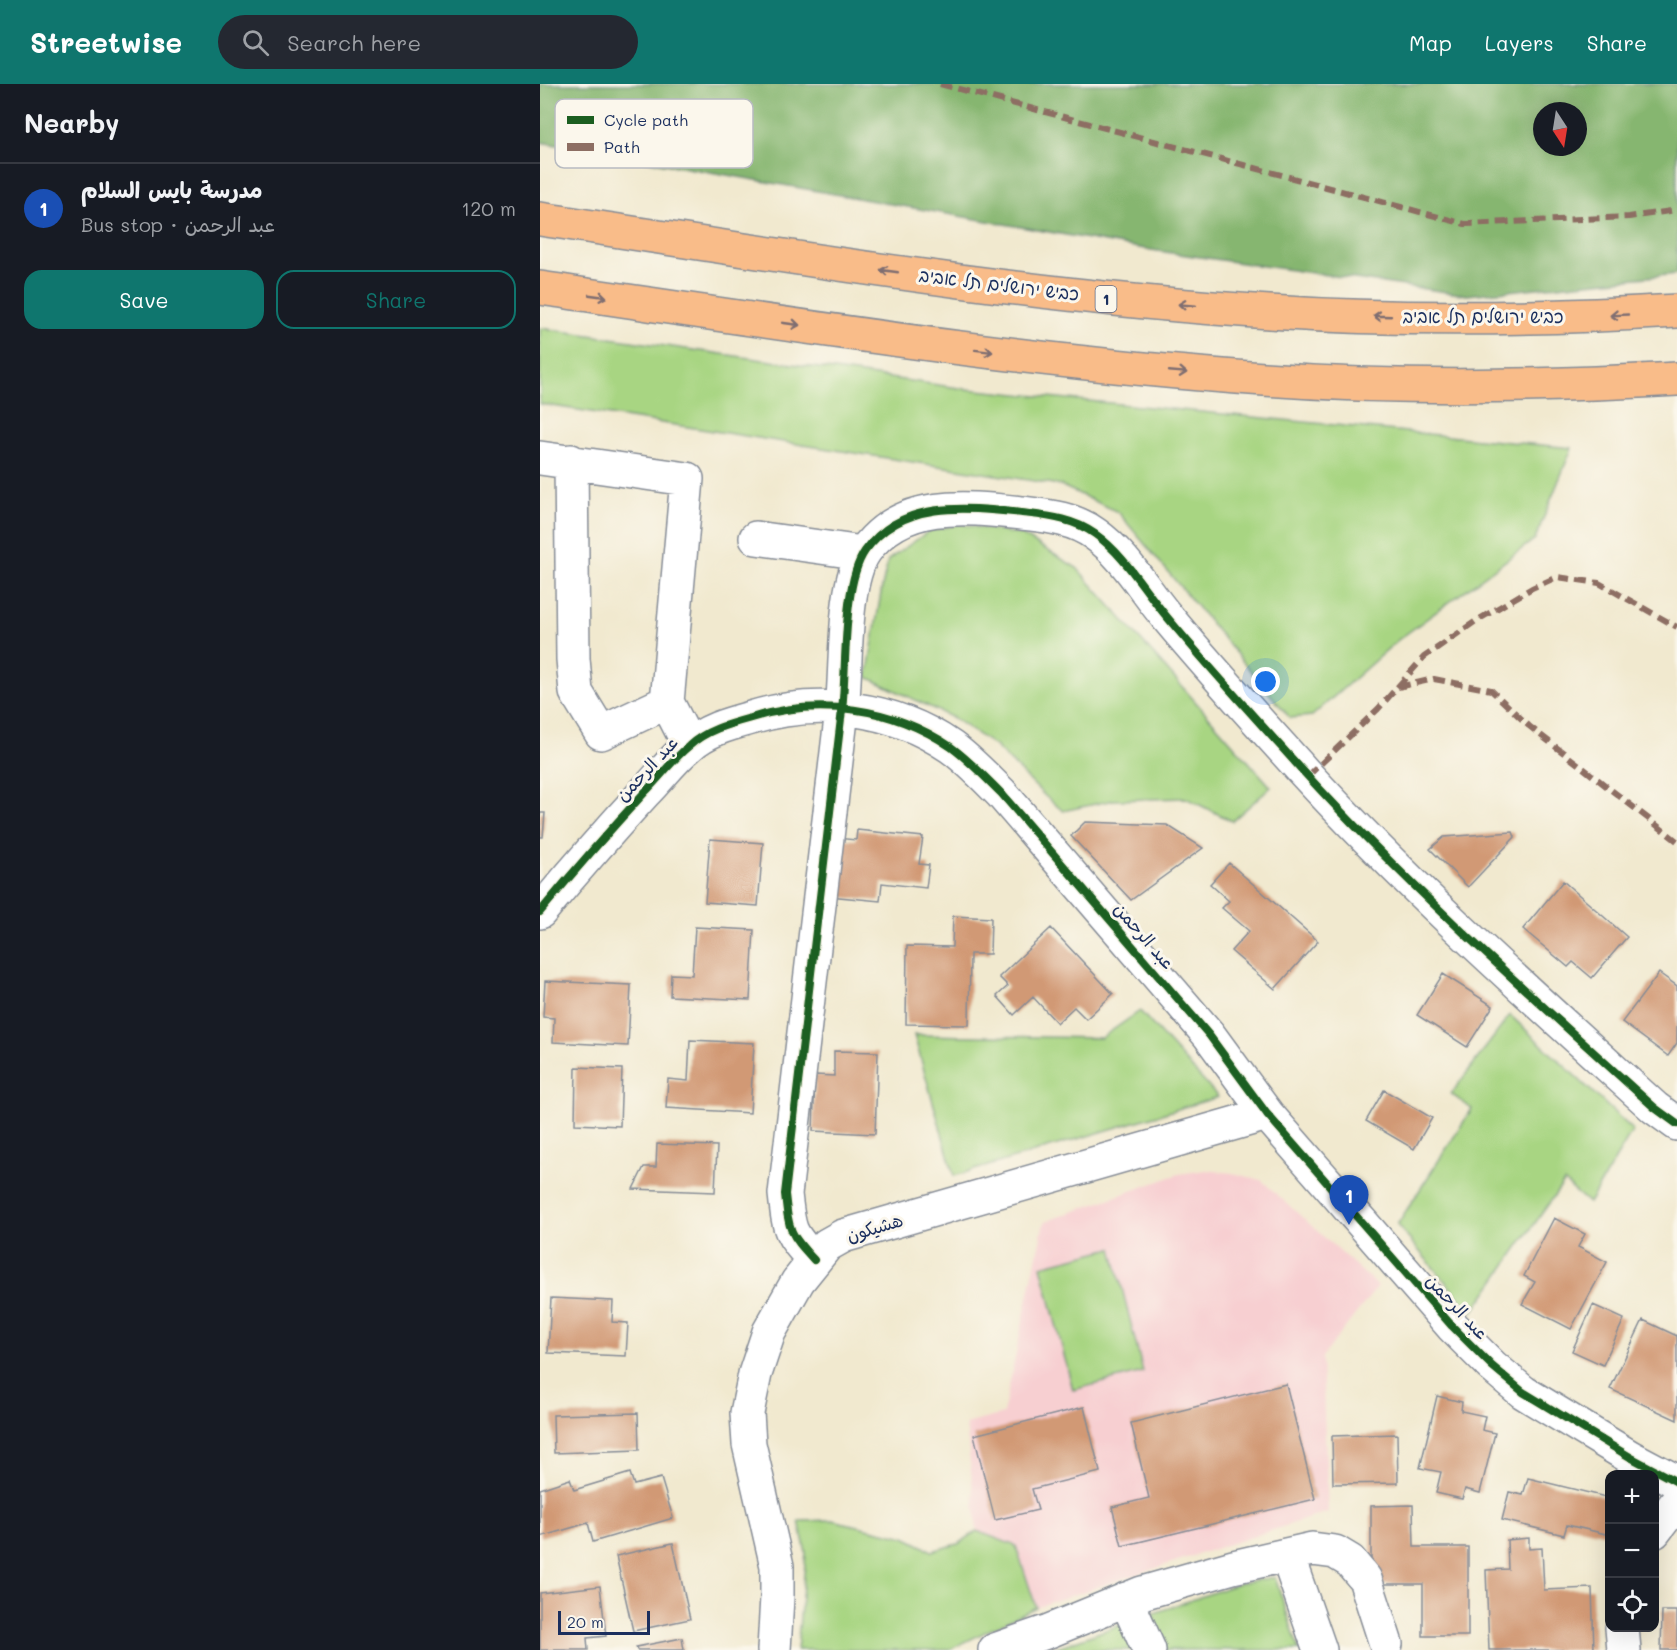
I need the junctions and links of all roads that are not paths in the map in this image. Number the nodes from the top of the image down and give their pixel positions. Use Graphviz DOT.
graph roads {
  1 [pos="540,219"];
  2 [pos="540,288"];
  3 [pos="1677,311"];
  4 [pos="1677,379"];
  5 [pos="556,460"];
  6 [pos="756,538"];
  7 [pos="863,553"];
  8 [pos="667,702"];
  9 [pos="843,707"];
  10 [pos="689,745"];
  11 [pos="540,912"];
  12 [pos="1266,1114"];
  13 [pos="1677,1124"];
  14 [pos="814,1260"];
  15 [pos="1677,1482"];
  16 [pos="1677,1502"];
  17 [pos="1659,1525"];
  18 [pos="1287,1555"];
  19 [pos="1126,1599"];
  20 [pos="1622,1632"];
  21 [pos="1386,1644"];
  22 [pos="774,1650"];
  23 [pos="995,1650"];
  24 [pos="1149,1650"];
  25 [pos="1320,1650"];
  26 [pos="1624,1650"];
  3 -- 1 [label="highway, כביש ירושלים תל אביב / 1, one-way"];
  2 -- 4 [label="highway, one-way"];
  5 -- 8 [label="street"];
  5 -- 8 [label="street"];
  6 -- 7 [label="street"];
  7 -- 9 [label="street"];
  7 -- 13 [label="street"];
  8 -- 10 [label="street"];
  9 -- 10 [label="street, عبد الرحمن"];
  9 -- 12 [label="street, عبد الرحمن"];
  9 -- 14 [label="street"];
  10 -- 11 [label="street, عبد الرحمن"];
  12 -- 14 [label="street, هشيكون"];
  12 -- 15 [label="street, عبد الرحمن"];
  14 -- 22 [label="street, هشيكون"];
  16 -- 17 [label="street"];
  18 -- 19 [label="street"];
  18 -- 21 [label="street"];
  18 -- 25 [label="street"];
  19 -- 23 [label="street"];
  19 -- 24 [label="street"];
  20 -- 26 [label="street"];
}
